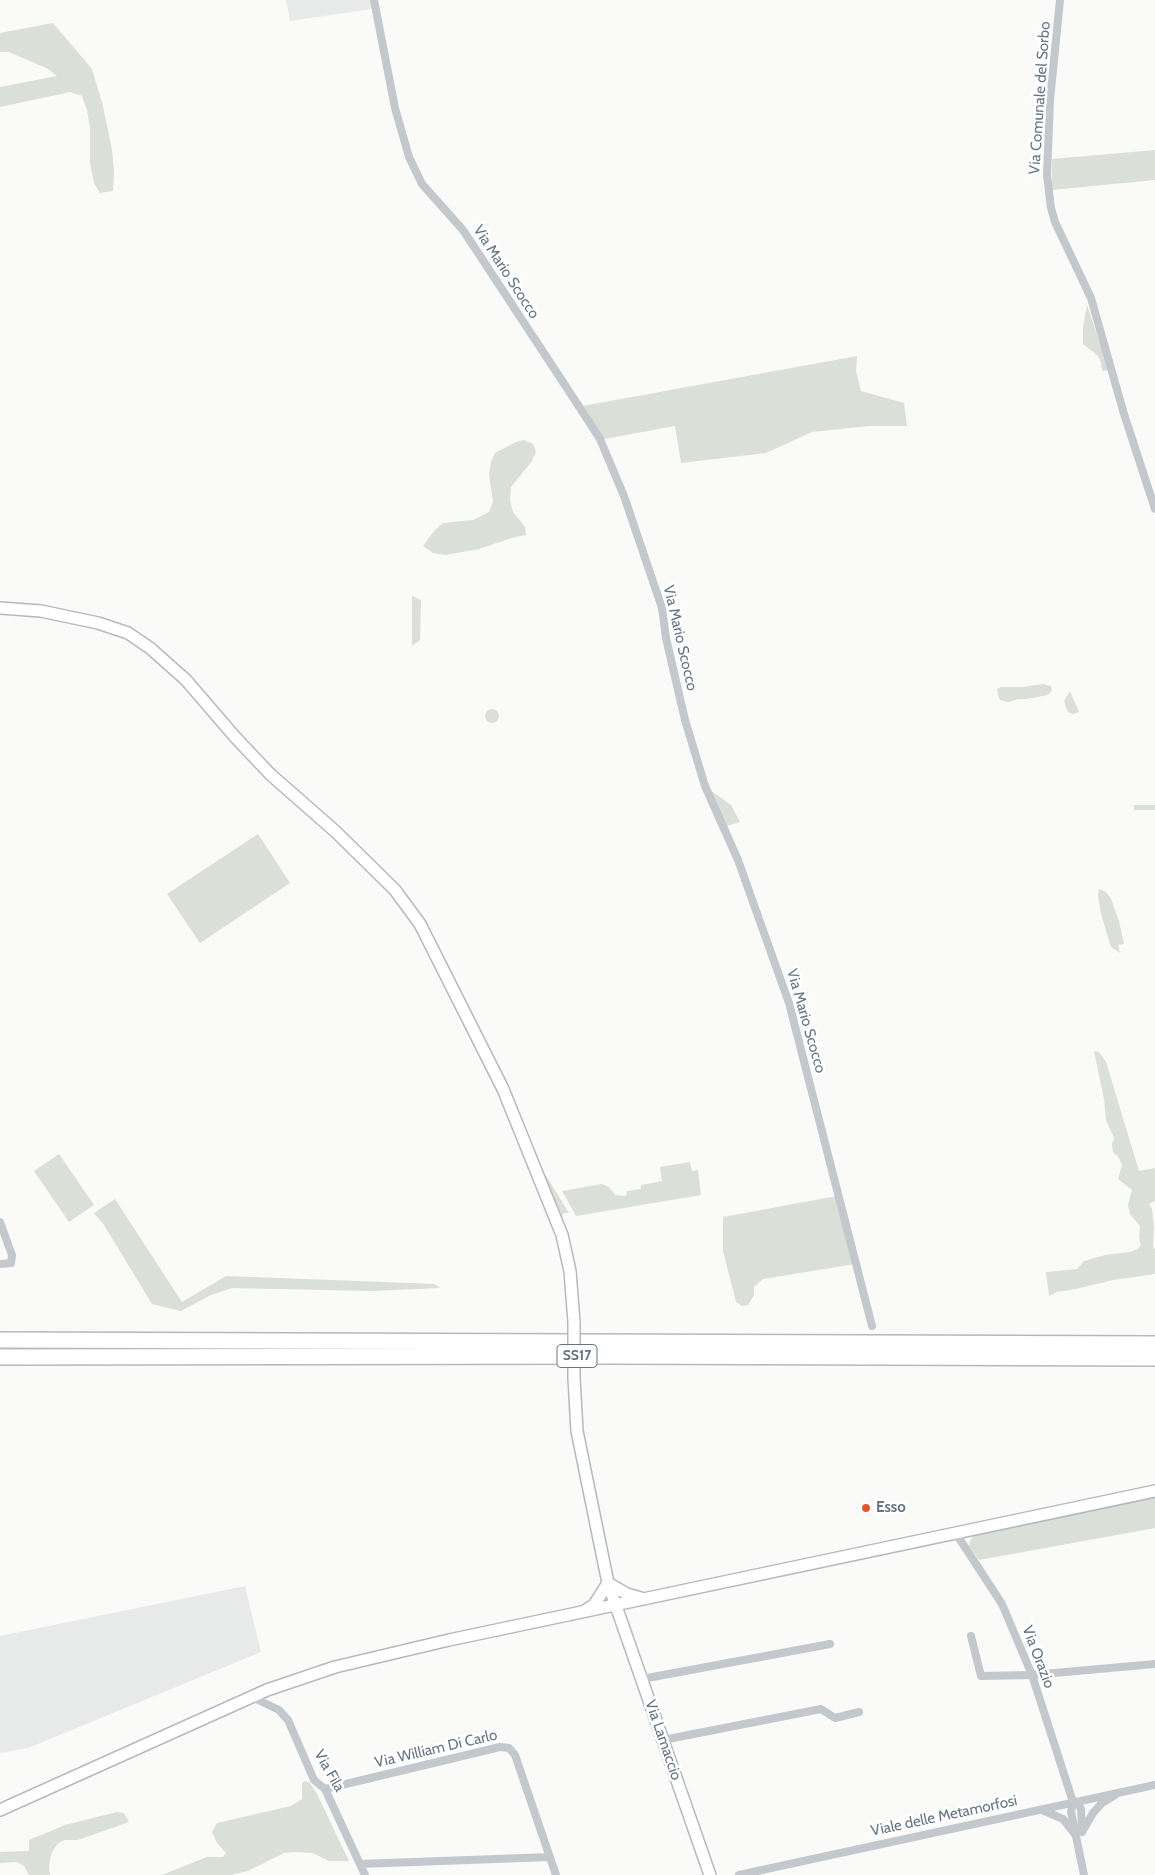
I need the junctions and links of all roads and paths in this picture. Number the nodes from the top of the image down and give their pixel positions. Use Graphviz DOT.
graph roads {
  1 [pos="374,0"];
  2 [pos="1060,0"];
  3 [pos="1155,509"];
  4 [pos="0,608"];
  5 [pos="0,1222"];
  6 [pos="0,1264"];
  7 [pos="872,1326"];
  8 [pos="0,1340"];
  9 [pos="1155,1344"];
  10 [pos="0,1357"];
  11 [pos="1155,1358"];
  12 [pos="1155,1490"];
  13 [pos="956,1532"];
  14 [pos="608,1583"];
  15 [pos="646,1599"];
  16 [pos="615,1605"];
  17 [pos="584,1612"];
  18 [pos="971,1636"];
  19 [pos="830,1644"];
  20 [pos="1155,1664"];
  21 [pos="1032,1675"];
  22 [pos="642,1679"];
  23 [pos="252,1697"];
  24 [pos="859,1712"];
  25 [pos="663,1740"];
  26 [pos="1155,1785"];
  27 [pos="325,1789"];
  28 [pos="1122,1791"];
  29 [pos="1073,1802"];
  30 [pos="1040,1809"];
  31 [pos="0,1810"];
  32 [pos="1080,1835"];
  33 [pos="550,1857"];
  34 [pos="360,1864"];
  35 [pos="365,1875"];
  36 [pos="556,1875"];
  37 [pos="710,1875"];
  38 [pos="739,1875"];
  39 [pos="1084,1875"];
  1 -- 7 [label="street, Via Mario Scocco"];
  2 -- 3 [label="street, Via Comunale del Sorbo"];
  4 -- 14 [label="street, Via Lamaccio, bridge"];
  5 -- 6 [label="street"];
  8 -- 9 [label="highway, SS17"];
  10 -- 11 [label="highway, SS17"];
  12 -- 13 [label="street"];
  13 -- 15 [label="street"];
  13 -- 21 [label="street, Via Orazio"];
  14 -- 15 [label="street"];
  14 -- 16 [label="street, Via Lamaccio"];
  14 -- 17 [label="street"];
  15 -- 16 [label="street"];
  16 -- 17 [label="street"];
  16 -- 22 [label="street, Via Lamaccio"];
  17 -- 23 [label="street"];
  18 -- 21 [label="street"];
  19 -- 22 [label="street"];
  20 -- 21 [label="street"];
  21 -- 29 [label="street, Via Orazio"];
  22 -- 25 [label="street, Via Lamaccio"];
  23 -- 27 [label="street, Via Fila"];
  23 -- 31 [label="street"];
  24 -- 25 [label="street"];
  25 -- 37 [label="street, Via Lamaccio"];
  26 -- 28 [label="street, Viale delle Metamorfosi"];
  27 -- 33 [label="street, Via William Di Carlo"];
  27 -- 34 [label="street, Via Fila"];
  28 -- 29 [label="street, Viale delle Metamorfosi"];
  28 -- 32 [label="street"];
  29 -- 30 [label="street, Viale delle Metamorfosi"];
  29 -- 32 [label="street, Via Orazio"];
  30 -- 32 [label="street, Via Orazio"];
  30 -- 38 [label="street, Viale delle Metamorfosi"];
  32 -- 39 [label="street, Via Orazio"];
  33 -- 34 [label="street"];
  33 -- 36 [label="street, Via William Di Carlo"];
  34 -- 35 [label="street, Via Fila"];
}
